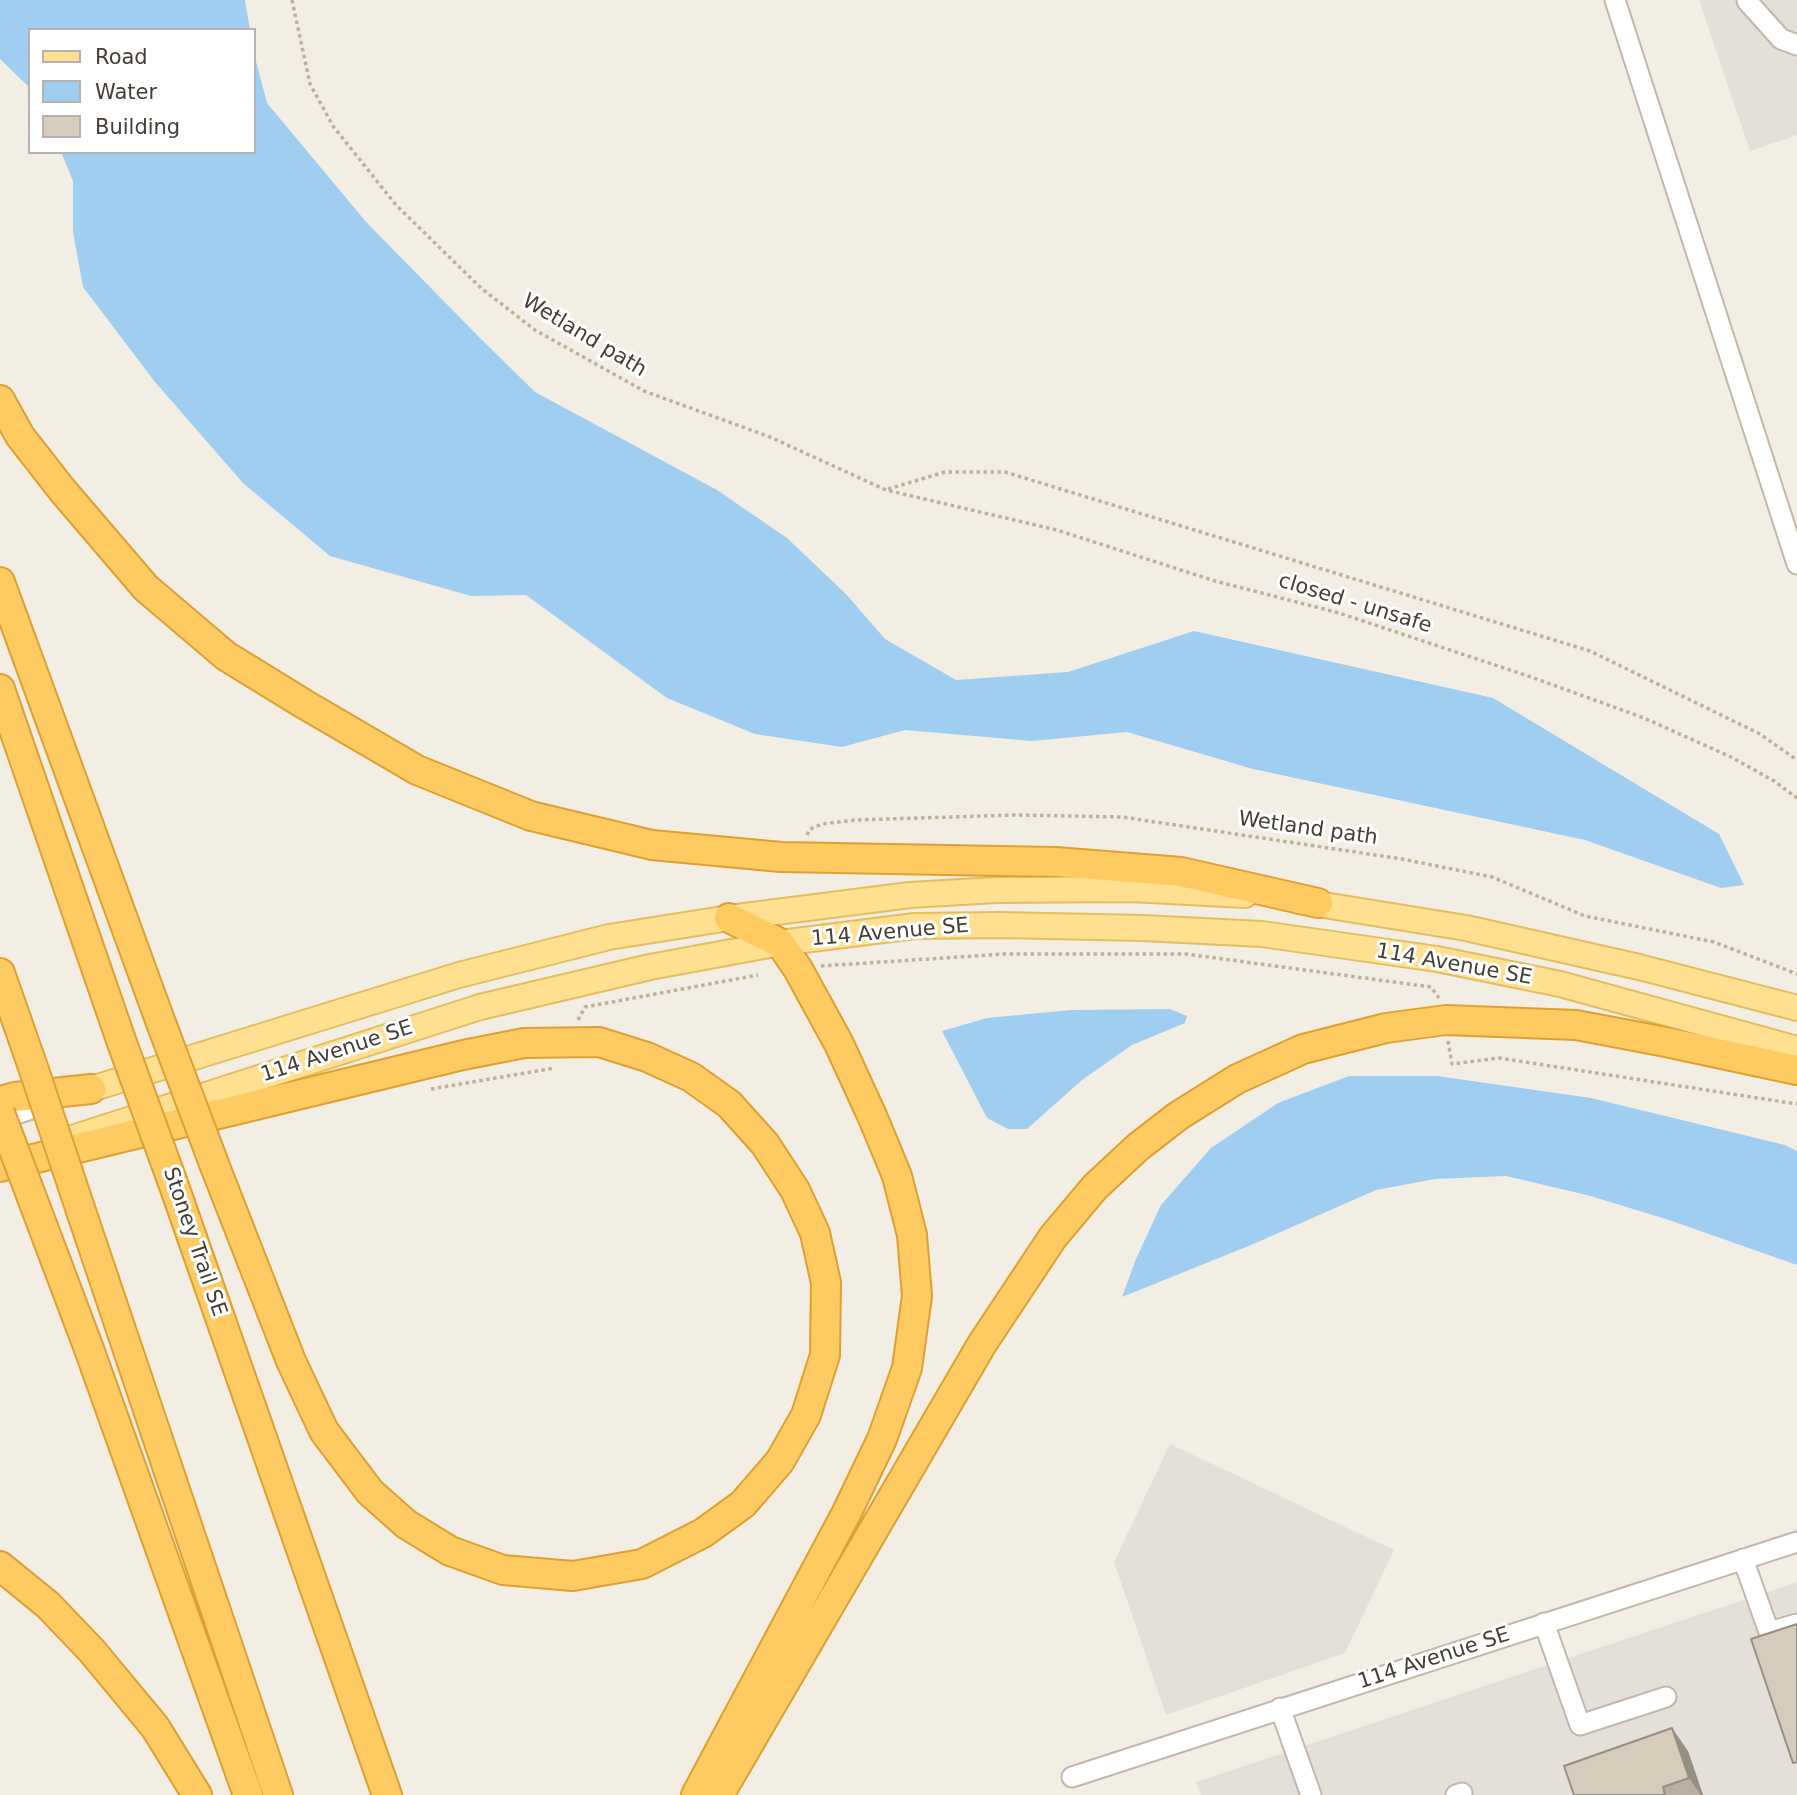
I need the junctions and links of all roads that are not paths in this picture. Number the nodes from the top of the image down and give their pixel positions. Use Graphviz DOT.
graph roads {
  1 [pos="1615,0"];
  2 [pos="1747,1"];
  3 [pos="1797,45"];
  4 [pos="0,400"];
  5 [pos="1797,564"];
  6 [pos="0,582"];
  7 [pos="0,689"];
  8 [pos="1318,903"];
  9 [pos="729,918"];
  10 [pos="780,943"];
  11 [pos="0,972"];
  12 [pos="1797,1008"];
  13 [pos="1797,1049"];
  14 [pos="1797,1070"];
  15 [pos="92,1089"];
  16 [pos="0,1101"];
  17 [pos="0,1113"];
  18 [pos="0,1119"];
  19 [pos="0,1161"];
  20 [pos="0,1167"];
  21 [pos="1797,1542"];
  22 [pos="1743,1559"];
  23 [pos="0,1566"];
  24 [pos="1544,1623"];
  25 [pos="1797,1624"];
  26 [pos="1666,1697"];
  27 [pos="1280,1709"];
  28 [pos="1072,1777"];
  29 [pos="197,1795"];
  30 [pos="248,1795"];
  31 [pos="278,1795"];
  32 [pos="387,1795"];
  33 [pos="696,1795"];
  34 [pos="719,1795"];
  35 [pos="1311,1795"];
  1 -- 5 [label="street"];
  2 -- 3 [label="street"];
  4 -- 8 [label="highway"];
  6 -- 20 [label="highway, bridge"];
  7 -- 32 [label="highway, Stoney Trail SE, bridge"];
  8 -- 9 [label="main road, 114 Avenue SE"];
  8 -- 12 [label="main road, 114 Avenue SE"];
  9 -- 10 [label="highway"];
  9 -- 15 [label="main road, 114 Avenue SE"];
  10 -- 13 [label="main road, 114 Avenue SE"];
  10 -- 19 [label="main road, 114 Avenue SE"];
  10 -- 33 [label="highway"];
  11 -- 31 [label="highway, bridge"];
  14 -- 34 [label="highway"];
  15 -- 16 [label="highway"];
  15 -- 18 [label="street, 114 Avenue SE"];
  17 -- 30 [label="highway, bridge"];
  21 -- 22 [label="street, 114 Avenue SE"];
  22 -- 24 [label="street, 114 Avenue SE"];
  22 -- 25 [label="street"];
  23 -- 29 [label="highway"];
  24 -- 26 [label="street"];
  24 -- 27 [label="street, 114 Avenue SE"];
  27 -- 28 [label="street, 114 Avenue SE"];
  27 -- 35 [label="street"];
}
